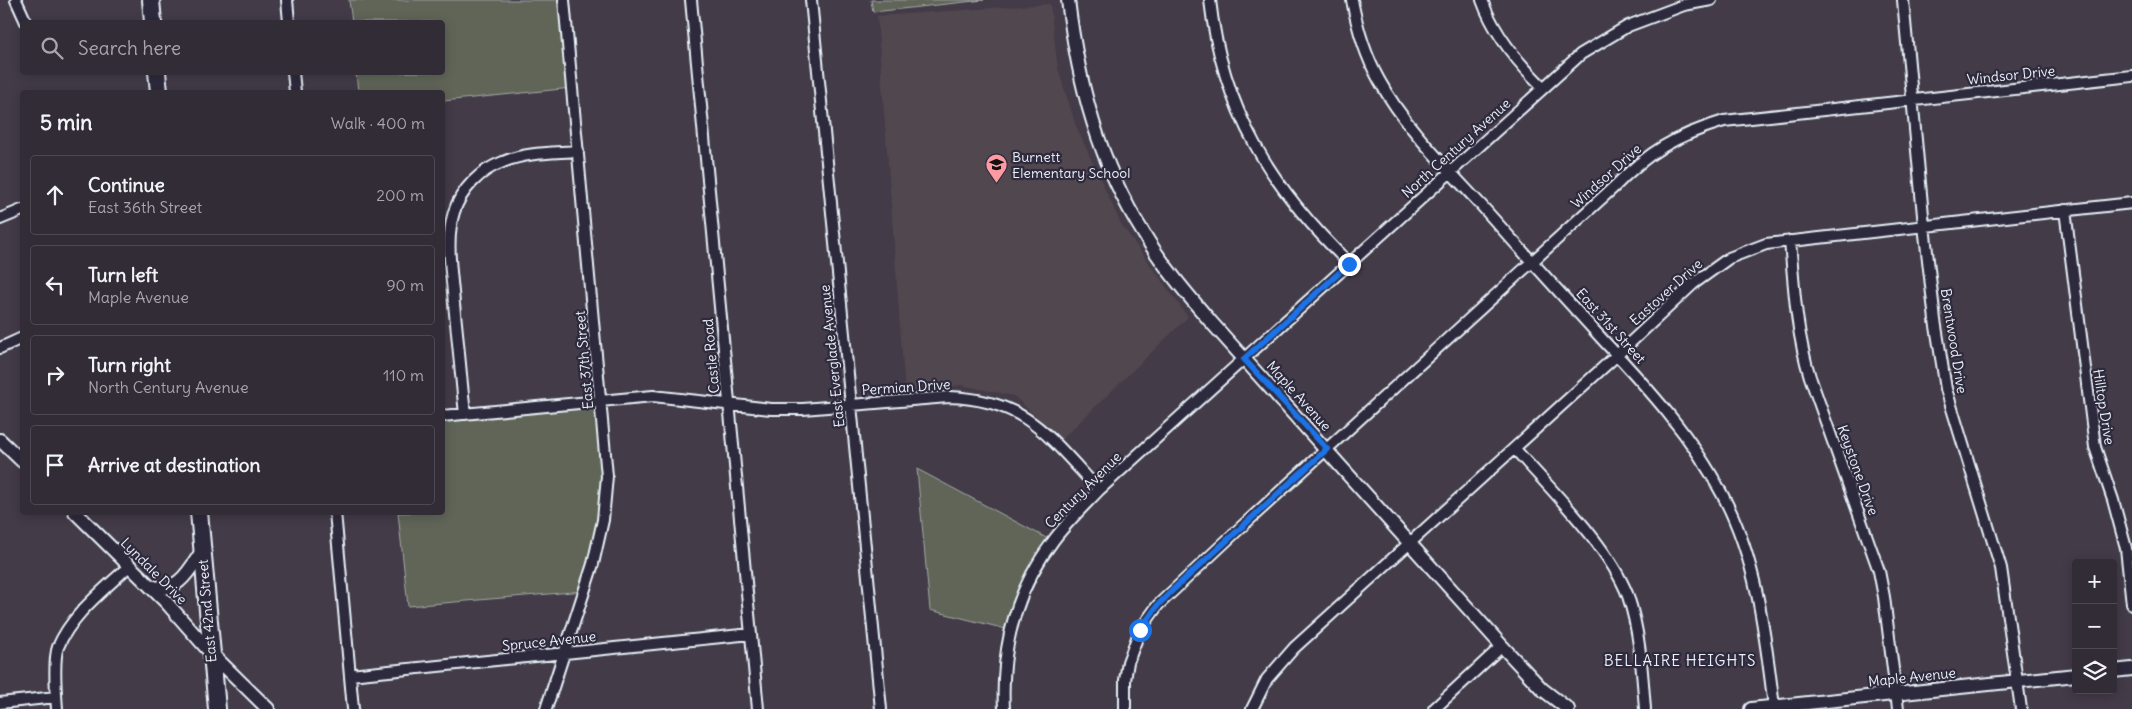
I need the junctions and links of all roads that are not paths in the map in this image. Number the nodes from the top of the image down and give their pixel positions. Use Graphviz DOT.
graph roads {
  1 [pos="16,0"];
  2 [pos="150,0"];
  3 [pos="287,0"];
  4 [pos="564,0"];
  5 [pos="691,0"];
  6 [pos="811,0"];
  7 [pos="1068,0"];
  8 [pos="1210,0"];
  9 [pos="1352,0"];
  10 [pos="1482,0"];
  11 [pos="1712,0"];
  12 [pos="1903,0"];
  13 [pos="25,20"];
  14 [pos="153,20"];
  15 [pos="289,20"];
  16 [pos="157,75"];
  17 [pos="293,75"];
  18 [pos="2132,76"];
  19 [pos="1543,87"];
  20 [pos="159,90"];
  21 [pos="295,90"];
  22 [pos="1913,99"];
  23 [pos="578,152"];
  24 [pos="1450,172"];
  25 [pos="2132,203"];
  26 [pos="2065,210"];
  27 [pos="20,211"];
  28 [pos="0,219"];
  29 [pos="1924,226"];
  30 [pos="1790,241"];
  31 [pos="1532,262"];
  32 [pos="1349,264"];
  33 [pos="20,339"];
  34 [pos="0,348"];
  35 [pos="1617,355"];
  36 [pos="1244,359"];
  37 [pos="602,400"];
  38 [pos="729,404"];
  39 [pos="851,405"];
  40 [pos="465,414"];
  41 [pos="445,416"];
  42 [pos="0,440"];
  43 [pos="1327,449"];
  44 [pos="1515,449"];
  45 [pos="20,460"];
  46 [pos="1099,490"];
  47 [pos="77,515"];
  48 [pos="199,515"];
  49 [pos="335,515"];
  50 [pos="1411,543"];
  51 [pos="202,551"];
  52 [pos="129,566"];
  53 [pos="149,586"];
  54 [pos="2132,604"];
  55 [pos="751,634"];
  56 [pos="1502,646"];
  57 [pos="210,652"];
  58 [pos="564,654"];
  59 [pos="2132,669"];
  60 [pos="2117,671"];
  61 [pos="350,675"];
  62 [pos="2072,675"];
  63 [pos="2018,680"];
  64 [pos="1896,694"];
  65 [pos="56,697"];
  66 [pos="0,703"];
  67 [pos="1774,708"];
  68 [pos="57,709"];
  69 [pos="217,709"];
  70 [pos="268,709"];
  71 [pos="353,709"];
  72 [pos="546,709"];
  73 [pos="758,709"];
  74 [pos="881,709"];
  75 [pos="1004,709"];
  76 [pos="1125,709"];
  77 [pos="1252,709"];
  78 [pos="1434,709"];
  79 [pos="1568,709"];
  80 [pos="1645,709"];
  81 [pos="1751,709"];
  82 [pos="1898,709"];
  83 [pos="2021,709"];
  1 -- 13 [label="street"];
  2 -- 14 [label="highway"];
  3 -- 15 [label="street"];
  4 -- 23 [label="street, East 37th Street"];
  5 -- 38 [label="street, Castle Road"];
  6 -- 39 [label="street, East Everglade Avenue"];
  7 -- 36 [label="street, Maple Avenue"];
  8 -- 32 [label="street"];
  9 -- 24 [label="street, East 31st Street"];
  10 -- 19 [label="street"];
  11 -- 19 [label="street, North Century Avenue"];
  12 -- 22 [label="street, Brentwood Drive"];
  16 -- 20 [label="highway"];
  17 -- 21 [label="street"];
  18 -- 22 [label="street, Windsor Drive"];
  19 -- 24 [label="street, North Century Avenue"];
  22 -- 29 [label="street, Brentwood Drive"];
  22 -- 31 [label="street, Windsor Drive"];
  23 -- 37 [label="street, East 37th Street"];
  23 -- 40 [label="street"];
  24 -- 31 [label="street, East 31st Street"];
  24 -- 32 [label="street, North Century Avenue"];
  25 -- 26 [label="street, Eastover Drive"];
  26 -- 29 [label="street, Eastover Drive"];
  26 -- 54 [label="street, Hilltop Drive"];
  27 -- 28 [label="street"];
  29 -- 30 [label="street, Eastover Drive"];
  29 -- 63 [label="street, Brentwood Drive"];
  30 -- 35 [label="street, Eastover Drive"];
  30 -- 64 [label="street, Keystone Drive"];
  31 -- 35 [label="street, East 31st Street"];
  31 -- 43 [label="street, Windsor Drive"];
  32 -- 36 [label="street, North Century Avenue"];
  33 -- 34 [label="street"];
  35 -- 44 [label="street, Eastover Drive"];
  35 -- 67 [label="street, East 31st Street"];
  36 -- 43 [label="street, Maple Avenue"];
  36 -- 46 [label="street, Century Avenue"];
  37 -- 38 [label="street, Permian Drive"];
  37 -- 40 [label="street, Permian Drive"];
  37 -- 58 [label="street, East 37th Street"];
  38 -- 39 [label="street, Permian Drive"];
  38 -- 55 [label="street, Castle Road"];
  39 -- 46 [label="street, Permian Drive"];
  39 -- 74 [label="street, East Everglade Avenue"];
  40 -- 41 [label="street, Permian Drive"];
  42 -- 45 [label="street"];
  43 -- 50 [label="street, Maple Avenue"];
  43 -- 76 [label="street, Windsor Drive"];
  44 -- 50 [label="street, Eastover Drive"];
  44 -- 80 [label="street"];
  46 -- 75 [label="street, Century Avenue"];
  47 -- 52 [label="street, Lyndale Drive"];
  48 -- 51 [label="highway, East 42nd Street"];
  49 -- 61 [label="street"];
  50 -- 56 [label="street, Maple Avenue"];
  50 -- 77 [label="street, Eastover Drive"];
  51 -- 53 [label="street"];
  51 -- 57 [label="highway, East 42nd Street"];
  52 -- 53 [label="street, Lyndale Drive"];
  52 -- 65 [label="street"];
  53 -- 57 [label="street, Lyndale Drive"];
  55 -- 58 [label="street, Spruce Avenue"];
  55 -- 73 [label="street, Castle Road"];
  56 -- 78 [label="street"];
  56 -- 79 [label="street, Maple Avenue"];
  57 -- 69 [label="highway, East 42nd Street"];
  57 -- 70 [label="street, Lyndale Drive"];
  58 -- 61 [label="street, Spruce Avenue"];
  58 -- 72 [label="street, East 37th Street"];
  59 -- 60 [label="street"];
  61 -- 71 [label="street"];
  62 -- 63 [label="street, Maple Avenue"];
  63 -- 64 [label="street, Maple Avenue"];
  63 -- 83 [label="street, Brentwood Drive"];
  64 -- 67 [label="street, Maple Avenue"];
  64 -- 82 [label="street, Keystone Drive"];
  65 -- 66 [label="street"];
  65 -- 68 [label="street"];
  67 -- 81 [label="street, Maple Avenue"];
}
